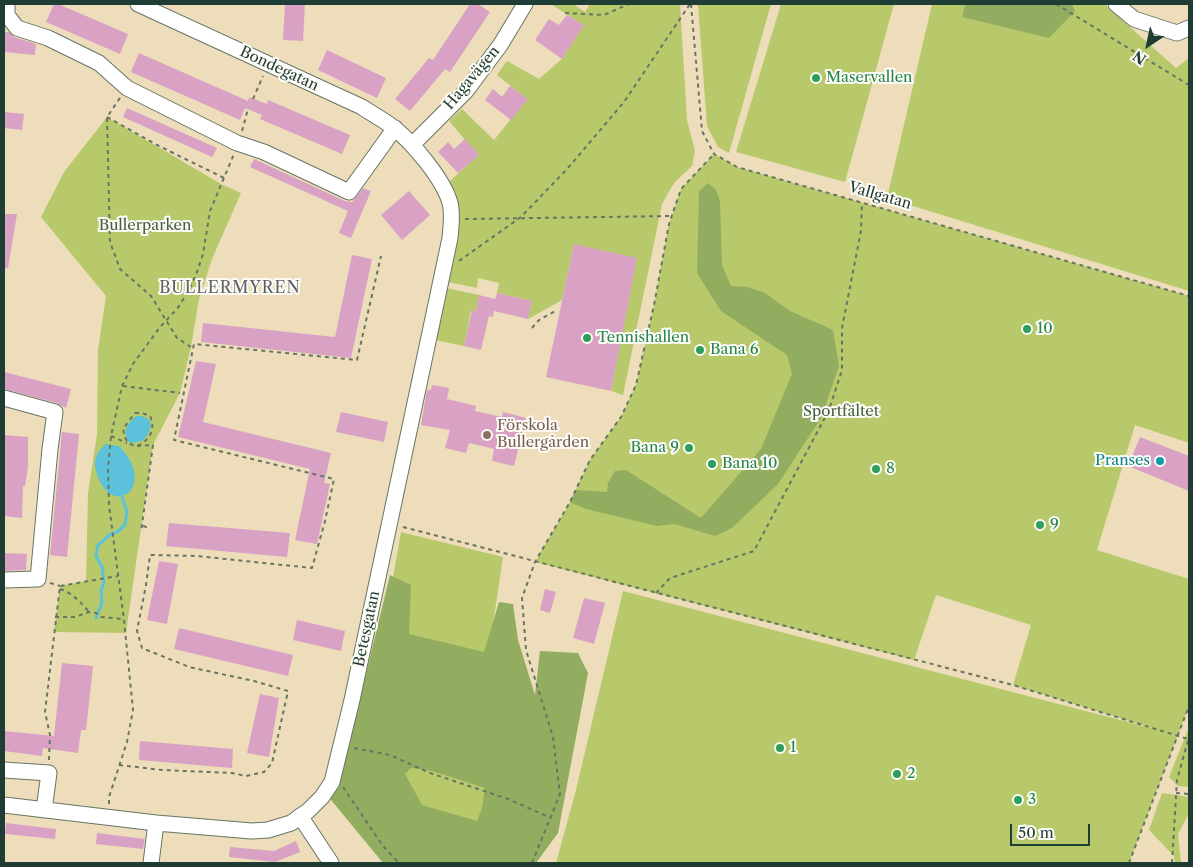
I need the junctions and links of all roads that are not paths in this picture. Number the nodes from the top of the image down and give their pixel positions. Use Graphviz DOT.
graph roads {
  1 [pos="7,4"];
  2 [pos="138,4"];
  3 [pos="525,4"];
  4 [pos="1116,4"];
  5 [pos="1189,28"];
  6 [pos="395,128"];
  7 [pos="412,145"];
  8 [pos="4,398"];
  9 [pos="4,580"];
  10 [pos="4,770"];
  11 [pos="4,805"];
  12 [pos="44,810"];
  13 [pos="300,816"];
  14 [pos="156,823"];
  15 [pos="151,863"];
  16 [pos="331,863"];
  1 -- 6 [label="street"];
  2 -- 6 [label="street, Bondegatan"];
  3 -- 7 [label="street, Hagavägen"];
  4 -- 5 [label="street"];
  6 -- 7 [label="street, Bondegatan"];
  7 -- 13 [label="street, Betesgatan"];
  8 -- 9 [label="street"];
  10 -- 12 [label="street"];
  11 -- 12 [label="street, Betesgatan"];
  12 -- 14 [label="street, Betesgatan"];
  13 -- 14 [label="street, Betesgatan"];
  13 -- 16 [label="street"];
  14 -- 15 [label="street"];
}
